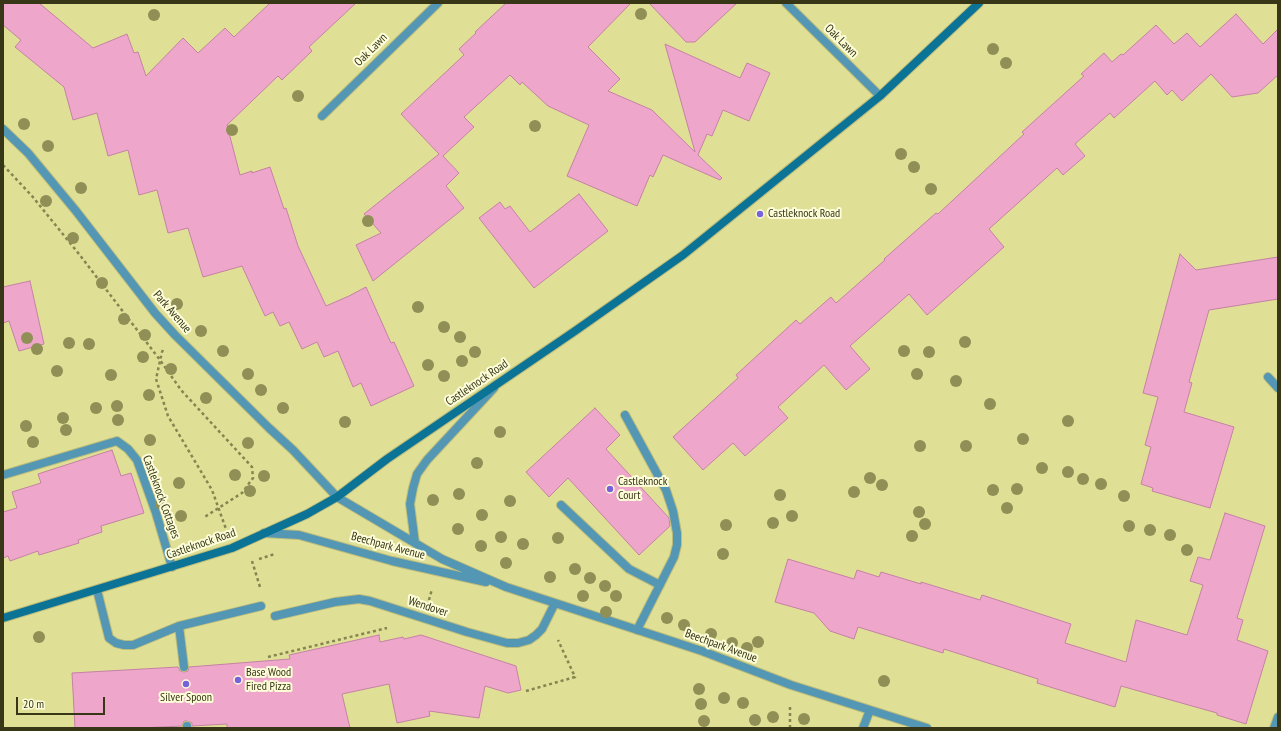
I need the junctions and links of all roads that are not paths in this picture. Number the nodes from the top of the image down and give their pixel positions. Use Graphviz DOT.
graph roads {
  1 [pos="438,3"];
  2 [pos="786,3"];
  3 [pos="979,3"];
  4 [pos="880,96"];
  5 [pos="322,116"];
  6 [pos="3,129"];
  7 [pos="1268,377"];
  8 [pos="502,380"];
  9 [pos="1278,388"];
  10 [pos="624,415"];
  11 [pos="3,475"];
  12 [pos="337,497"];
  13 [pos="561,505"];
  14 [pos="264,533"];
  15 [pos="415,543"];
  16 [pos="172,567"];
  17 [pos="660,585"];
  18 [pos="506,587"];
  19 [pos="97,590"];
  20 [pos="554,603"];
  21 [pos="260,606"];
  22 [pos="275,616"];
  23 [pos="3,618"];
  24 [pos="178,626"];
  25 [pos="636,630"];
  26 [pos="184,667"];
  27 [pos="870,710"];
  28 [pos="1278,716"];
  29 [pos="863,728"];
  30 [pos="927,728"];
  31 [pos="1274,728"];
  1 -- 5 [label="street, Oak Lawn"];
  2 -- 4 [label="street, Oak Lawn"];
  3 -- 4 [label="main road, Castleknock Road"];
  4 -- 8 [label="main road, Castleknock Road"];
  6 -- 12 [label="street, Park Avenue"];
  7 -- 9 [label="street"];
  8 -- 12 [label="main road, Castleknock Road"];
  8 -- 15 [label="street"];
  10 -- 17 [label="street"];
  11 -- 16 [label="street, Castleknock Cottages"];
  12 -- 14 [label="main road, Castleknock Road"];
  12 -- 15 [label="street, Beechpark Avenue"];
  13 -- 17 [label="street"];
  14 -- 16 [label="main road, Castleknock Road"];
  14 -- 18 [label="street, Beechpark Avenue"];
  15 -- 18 [label="street, Beechpark Avenue"];
  16 -- 19 [label="main road, Castleknock Road"];
  17 -- 25 [label="street"];
  18 -- 20 [label="street, Beechpark Avenue"];
  19 -- 23 [label="main road, Castleknock Road"];
  19 -- 24 [label="street"];
  20 -- 22 [label="street, Wendover"];
  20 -- 25 [label="street, Beechpark Avenue"];
  21 -- 24 [label="street"];
  24 -- 26 [label="street"];
  25 -- 27 [label="street, Beechpark Avenue"];
  27 -- 29 [label="street"];
  27 -- 30 [label="street, Beechpark Avenue"];
  28 -- 31 [label="street"];
}
